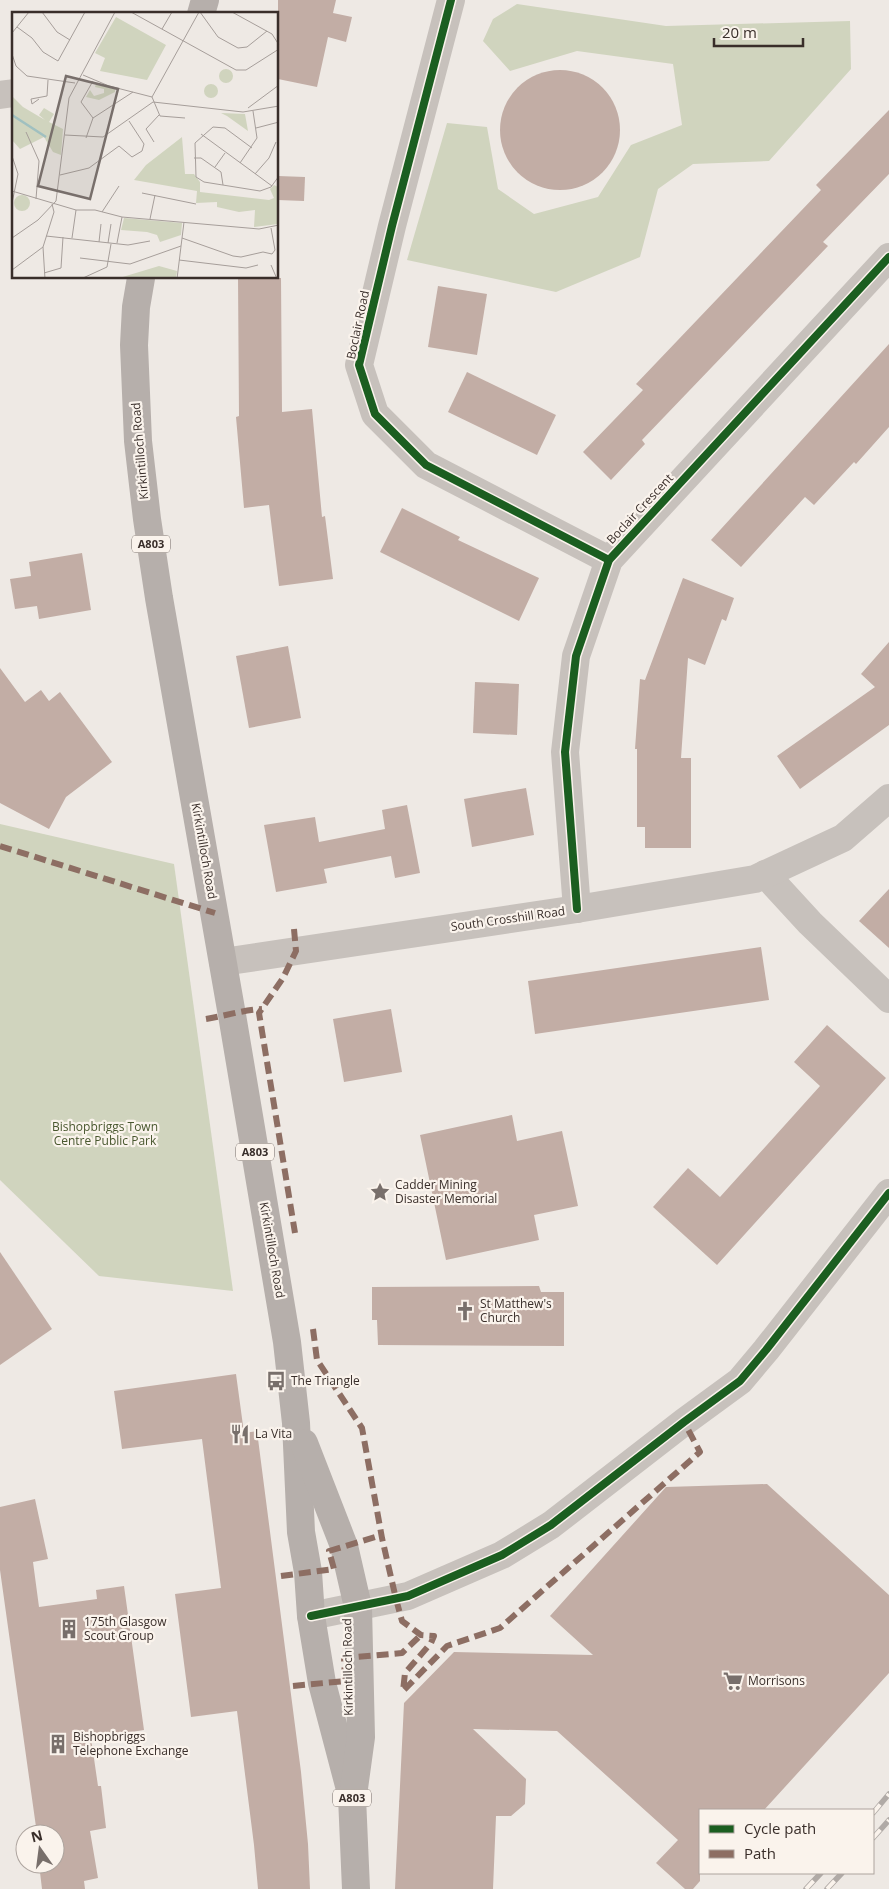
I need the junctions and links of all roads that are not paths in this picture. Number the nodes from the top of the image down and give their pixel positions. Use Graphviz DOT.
graph roads {
  1 [pos="451,0"];
  2 [pos="889,257"];
  3 [pos="141,279"];
  4 [pos="609,560"];
  5 [pos="889,798"];
  6 [pos="765,874"];
  7 [pos="577,909"];
  8 [pos="223,962"];
  9 [pos="889,999"];
  10 [pos="889,1193"];
  11 [pos="296,1423"];
  12 [pos="358,1607"];
  13 [pos="311,1616"];
  14 [pos="352,1800"];
  15 [pos="356,1889"];
  1 -- 4 [label="street, Boclair Road"];
  2 -- 4 [label="street, Boclair Crescent"];
  3 -- 8 [label="main road, Kirkintilloch Road / A803"];
  4 -- 7 [label="street, Boclair Crescent"];
  5 -- 6 [label="street, South Crosshill Road"];
  6 -- 7 [label="street, South Crosshill Road"];
  6 -- 9 [label="street"];
  7 -- 8 [label="street, South Crosshill Road"];
  8 -- 11 [label="main road, Kirkintilloch Road / A803"];
  10 -- 12 [label="street"];
  11 -- 12 [label="main road, Kirkintilloch Road"];
  11 -- 13 [label="main road, Kirkintilloch Road / A803"];
  12 -- 13 [label="street"];
  12 -- 14 [label="main road, Kirkintilloch Road"];
  13 -- 14 [label="main road, Kirkintilloch Road / A803"];
  14 -- 15 [label="main road, Kirkintilloch Road / A803"];
}
